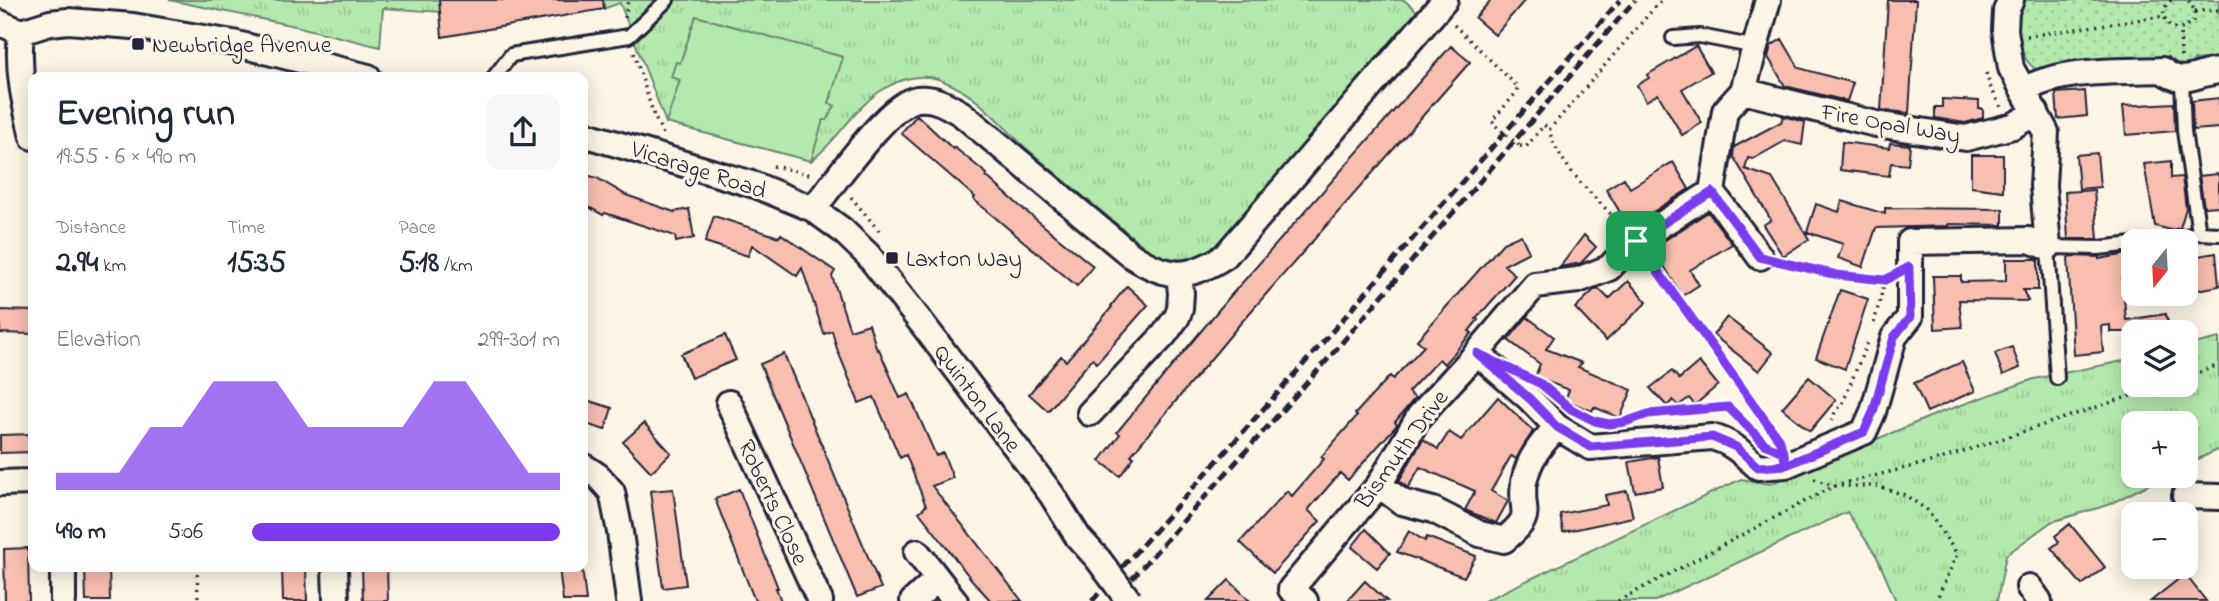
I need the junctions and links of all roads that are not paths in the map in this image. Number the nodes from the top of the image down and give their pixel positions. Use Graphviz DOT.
graph roads {
  1 [pos="667,0"];
  2 [pos="1768,0"];
  3 [pos="2011,0"];
  4 [pos="1441,4"];
  5 [pos="10,27"];
  6 [pos="1673,38"];
  7 [pos="1756,47"];
  8 [pos="2219,71"];
  9 [pos="348,72"];
  10 [pos="498,72"];
  11 [pos="2182,80"];
  12 [pos="2023,90"];
  13 [pos="1743,91"];
  14 [pos="2036,112"];
  15 [pos="28,113"];
  16 [pos="588,135"];
  17 [pos="1712,192"];
  18 [pos="813,209"];
  19 [pos="2199,233"];
  20 [pos="2219,234"];
  21 [pos="2121,245"];
  22 [pos="2048,247"];
  23 [pos="1760,257"];
  24 [pos="1179,275"];
  25 [pos="1477,353"];
  26 [pos="2057,378"];
  27 [pos="729,403"];
  28 [pos="1089,412"];
  29 [pos="1557,427"];
  30 [pos="588,469"];
  31 [pos="28,482"];
  32 [pos="0,483"];
  33 [pos="1379,485"];
  34 [pos="2185,496"];
  35 [pos="2219,497"];
  36 [pos="917,552"];
  37 [pos="62,572"];
  38 [pos="335,572"];
  39 [pos="937,579"];
  40 [pos="63,601"];
  41 [pos="335,601"];
  42 [pos="629,601"];
  43 [pos="820,601"];
  44 [pos="913,601"];
  45 [pos="954,601"];
  46 [pos="1129,601"];
  47 [pos="1305,601"];
  1 -- 10 [label="lane"];
  2 -- 7 [label="street"];
  3 -- 12 [label="street"];
  4 -- 24 [label="street"];
  5 -- 9 [label="street"];
  5 -- 15 [label="street"];
  6 -- 7 [label="lane"];
  7 -- 13 [label="street"];
  8 -- 11 [label="street"];
  11 -- 12 [label="street"];
  11 -- 19 [label="lane"];
  12 -- 14 [label="street"];
  13 -- 14 [label="street, Fire Opal Way"];
  13 -- 17 [label="street"];
  14 -- 22 [label="street"];
  16 -- 18 [label="street, Vicarage Road"];
  17 -- 23 [label="street"];
  17 -- 25 [label="street, Bismuth Drive"];
  18 -- 24 [label="street"];
  18 -- 46 [label="street, Quinton Lane, bridge"];
  19 -- 20 [label="lane"];
  21 -- 22 [label="lane"];
  22 -- 26 [label="lane"];
  22 -- 29 [label="street"];
  24 -- 28 [label="street"];
  25 -- 29 [label="street"];
  25 -- 33 [label="street, Bismuth Drive"];
  27 -- 43 [label="street, Roberts Close"];
  29 -- 33 [label="street"];
  30 -- 42 [label="street"];
  31 -- 32 [label="street"];
  33 -- 47 [label="street, Bismuth Drive"];
  34 -- 35 [label="street"];
  36 -- 39 [label="street"];
  37 -- 40 [label="street"];
  38 -- 41 [label="street"];
  39 -- 44 [label="street"];
  39 -- 45 [label="street"];
}
